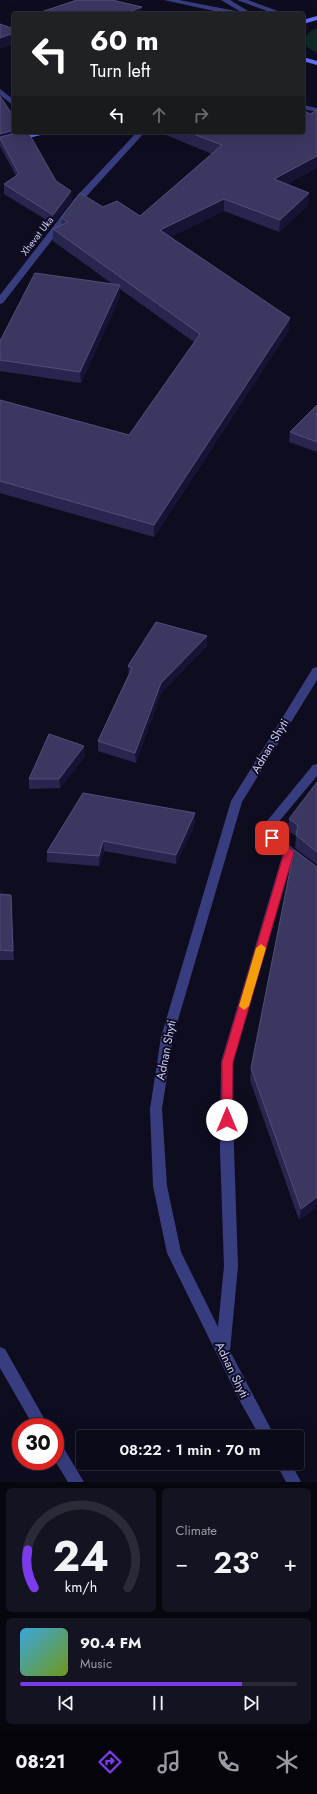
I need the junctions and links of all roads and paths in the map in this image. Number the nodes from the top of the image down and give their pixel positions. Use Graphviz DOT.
graph roads {
  1 [pos="168,0"];
  2 [pos="225,0"];
  3 [pos="241,0"];
  4 [pos="229,12"];
  5 [pos="246,12"];
  6 [pos="276,12"];
  7 [pos="317,18"];
  8 [pos="305,21"];
  9 [pos="305,60"];
  10 [pos="316,63"];
  11 [pos="305,66"];
  12 [pos="0,91"];
  13 [pos="12,102"];
  14 [pos="305,107"];
  15 [pos="317,110"];
  16 [pos="38,134"];
  17 [pos="139,134"];
  18 [pos="0,144"];
  19 [pos="0,301"];
  20 [pos="317,671"];
  21 [pos="317,768"];
  22 [pos="289,852"];
  23 [pos="317,873"];
  24 [pos="223,1352"];
  25 [pos="0,1354"];
  26 [pos="37,1418"];
  27 [pos="264,1430"];
  28 [pos="64,1461"];
  29 [pos="287,1470"];
  30 [pos="77,1482"];
  31 [pos="294,1482"];
  1 -- 4 [label="street"];
  2 -- 5 [label="street"];
  3 -- 6 [label="street"];
  7 -- 8 [label="main road"];
  9 -- 10 [label="main road"];
  10 -- 11 [label="main road"];
  12 -- 13 [label="street"];
  14 -- 15 [label="street"];
  16 -- 18 [label="main road"];
  17 -- 19 [label="street, Xhevat Uka"];
  20 -- 24 [label="street, Adnan Shyti"];
  21 -- 22 [label="street"];
  22 -- 23 [label="street"];
  22 -- 24 [label="street"];
  24 -- 27 [label="street, Adnan Shyti"];
  25 -- 26 [label="street"];
  28 -- 30 [label="street"];
  29 -- 31 [label="street"];
}
